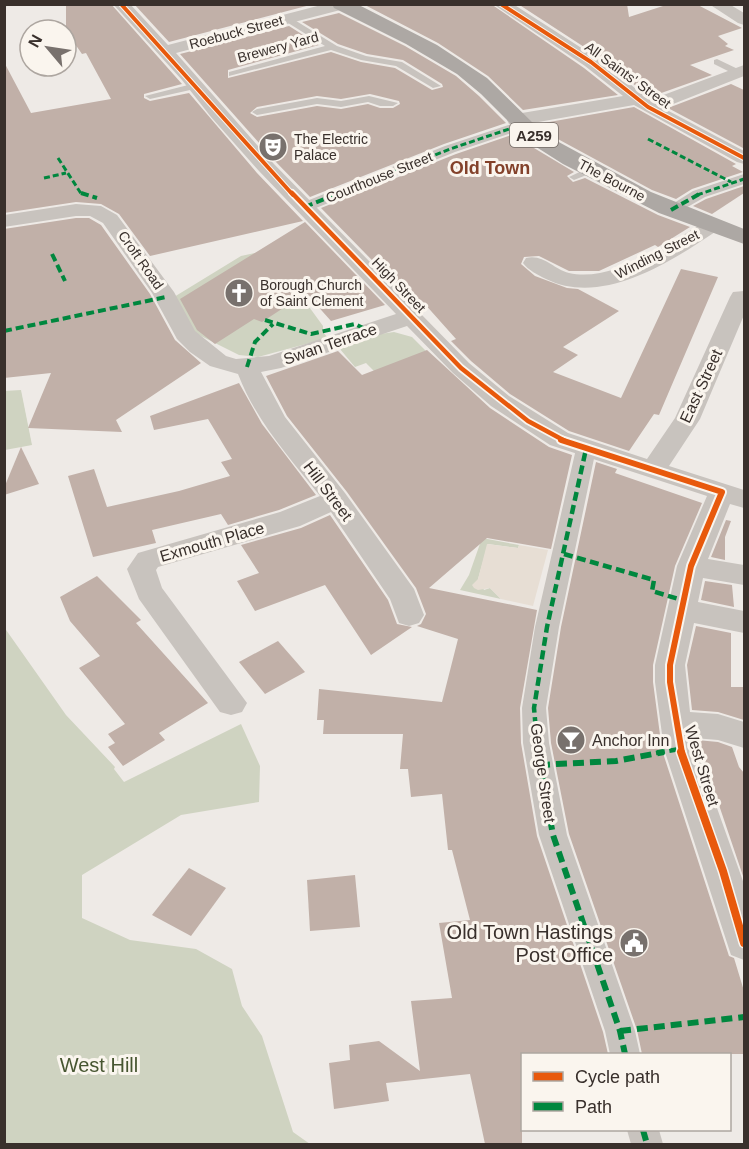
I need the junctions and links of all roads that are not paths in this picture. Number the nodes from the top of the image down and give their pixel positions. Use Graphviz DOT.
graph roads {
  1 [pos="121,4"];
  2 [pos="501,4"];
  3 [pos="717,4"];
  4 [pos="341,5"];
  5 [pos="288,19"];
  6 [pos="744,20"];
  7 [pos="331,47"];
  8 [pos="165,51"];
  9 [pos="706,67"];
  10 [pos="733,71"];
  11 [pos="232,74"];
  12 [pos="198,83"];
  13 [pos="436,86"];
  14 [pos="150,96"];
  15 [pos="393,103"];
  16 [pos="643,103"];
  17 [pos="257,112"];
  18 [pos="518,122"];
  19 [pos="744,158"];
  20 [pos="744,179"];
  21 [pos="305,207"];
  22 [pos="671,210"];
  23 [pos="4,221"];
  24 [pos="711,226"];
  25 [pos="744,237"];
  26 [pos="534,264"];
  27 [pos="741,297"];
  28 [pos="413,316"];
  29 [pos="247,367"];
  30 [pos="586,449"];
  31 [pos="653,470"];
  32 [pos="733,495"];
  33 [pos="336,500"];
  34 [pos="691,566"];
  35 [pos="744,575"];
  36 [pos="681,610"];
  37 [pos="409,615"];
  38 [pos="744,622"];
  39 [pos="231,703"];
  40 [pos="675,723"];
  41 [pos="744,735"];
  42 [pos="744,943"];
  43 [pos="626,1053"];
  1 -- 8 [label="street, High Street"];
  2 -- 16 [label="street, All Saints' Street"];
  3 -- 6 [label="street"];
  4 -- 5 [label="street, Roebuck Street"];
  4 -- 18 [label="highway, The Bourne / A259"];
  5 -- 7 [label="lane"];
  5 -- 8 [label="street, Roebuck Street"];
  7 -- 11 [label="lane, Brewery Yard"];
  7 -- 13 [label="lane"];
  8 -- 12 [label="street, High Street"];
  9 -- 10 [label="lane"];
  10 -- 16 [label="street, Courthouse Street"];
  12 -- 14 [label="lane"];
  12 -- 21 [label="street, High Street"];
  15 -- 17 [label="lane"];
  16 -- 18 [label="street, Courthouse Street"];
  16 -- 19 [label="street, All Saints' Street"];
  18 -- 21 [label="street, Courthouse Street"];
  18 -- 22 [label="highway, The Bourne / A259"];
  20 -- 22 [label="street"];
  21 -- 28 [label="street, High Street"];
  22 -- 24 [label="highway, The Bourne / A259"];
  23 -- 29 [label="street, Croft Road"];
  24 -- 25 [label="highway, The Bourne / A259"];
  24 -- 26 [label="street, Winding Street"];
  27 -- 31 [label="street, East Street"];
  28 -- 29 [label="street, Swan Terrace"];
  28 -- 30 [label="street, High Street"];
  29 -- 33 [label="street, Hill Street"];
  30 -- 31 [label="street, High Street"];
  30 -- 43 [label="street, George Street"];
  31 -- 32 [label="street, High Street"];
  32 -- 34 [label="street, West Street"];
  33 -- 37 [label="street, Hill Street"];
  33 -- 39 [label="street, Exmouth Place"];
  34 -- 35 [label="street"];
  34 -- 36 [label="street, West Street"];
  36 -- 38 [label="street"];
  36 -- 40 [label="street, West Street"];
  40 -- 41 [label="street"];
  40 -- 42 [label="street, West Street"];
}
